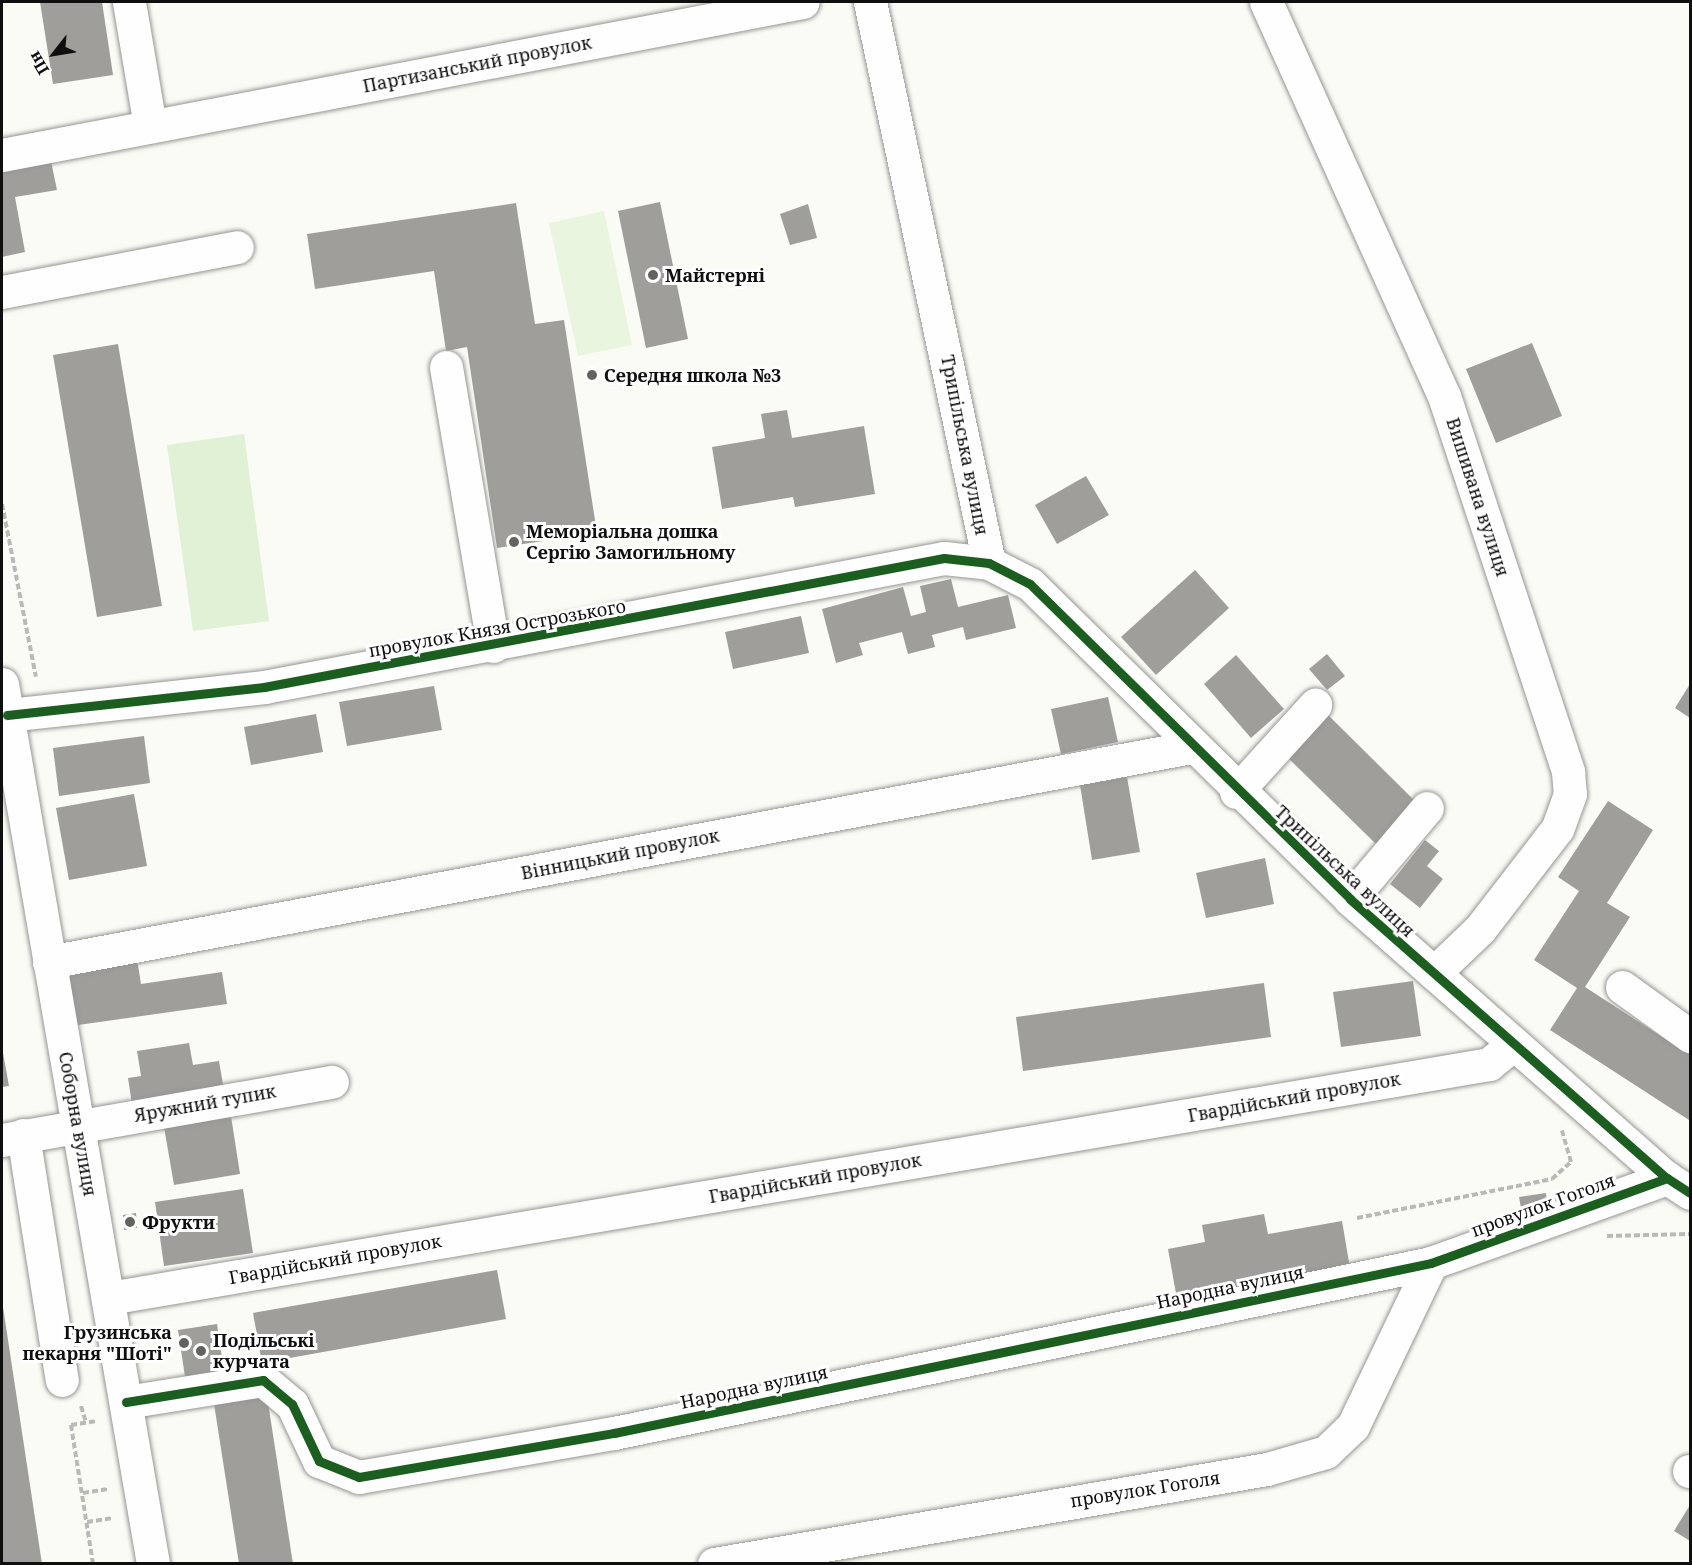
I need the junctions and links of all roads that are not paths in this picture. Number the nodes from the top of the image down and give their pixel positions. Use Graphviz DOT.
graph roads {
  1 [pos="129,2"];
  2 [pos="803,2"];
  3 [pos="870,2"];
  4 [pos="1266,2"];
  5 [pos="150,126"];
  6 [pos="2,155"];
  7 [pos="237,248"];
  8 [pos="2,292"];
  9 [pos="446,368"];
  10 [pos="989,563"];
  11 [pos="493,646"];
  12 [pos="4,700"];
  13 [pos="1315,705"];
  14 [pos="1191,747"];
  15 [pos="1236,792"];
  16 [pos="1428,808"];
  17 [pos="1350,899"];
  18 [pos="49,962"];
  19 [pos="1434,974"];
  20 [pos="1622,987"];
  21 [pos="1690,1036"];
  22 [pos="1514,1044"];
  23 [pos="332,1082"];
  24 [pos="78,1125"];
  25 [pos="12,1138"];
  26 [pos="1679,1186"];
  27 [pos="1431,1263"];
  28 [pos="109,1298"];
  29 [pos="62,1380"];
  30 [pos="126,1402"];
  31 [pos="153,1563"];
  32 [pos="714,1563"];
  1 -- 5 [label="street"];
  2 -- 5 [label="street, Партизанський провулок"];
  3 -- 10 [label="street, Трипільська вулиця"];
  4 -- 19 [label="street, Вишивана вулиця"];
  5 -- 6 [label="street, Партизанський провулок"];
  7 -- 8 [label="street"];
  9 -- 11 [label="street"];
  10 -- 11 [label="street, провулок Князя Острозького"];
  10 -- 14 [label="street, Трипільська вулиця"];
  11 -- 12 [label="street, провулок Князя Острозького"];
  12 -- 18 [label="street, Соборна вулиця"];
  13 -- 15 [label="street"];
  14 -- 15 [label="street, Трипільська вулиця"];
  14 -- 18 [label="street, Вінницький провулок"];
  15 -- 17 [label="street, Трипільська вулиця"];
  16 -- 17 [label="street"];
  17 -- 19 [label="street, Трипільська вулиця"];
  18 -- 24 [label="street, Соборна вулиця"];
  19 -- 22 [label="street, Трипільська вулиця"];
  20 -- 21 [label="street"];
  22 -- 26 [label="street, Трипільська вулиця"];
  22 -- 28 [label="street, Гвардійський провулок"];
  23 -- 24 [label="street, Яружний тупик"];
  24 -- 25 [label="street, Яружний тупик"];
  24 -- 28 [label="street, Соборна вулиця"];
  25 -- 29 [label="street"];
  26 -- 27 [label="street, провулок Гоголя"];
  27 -- 30 [label="street, Народна вулиця"];
  27 -- 32 [label="street, провулок Гоголя"];
  28 -- 30 [label="street, Соборна вулиця"];
  30 -- 31 [label="street, Соборна вулиця"];
}
